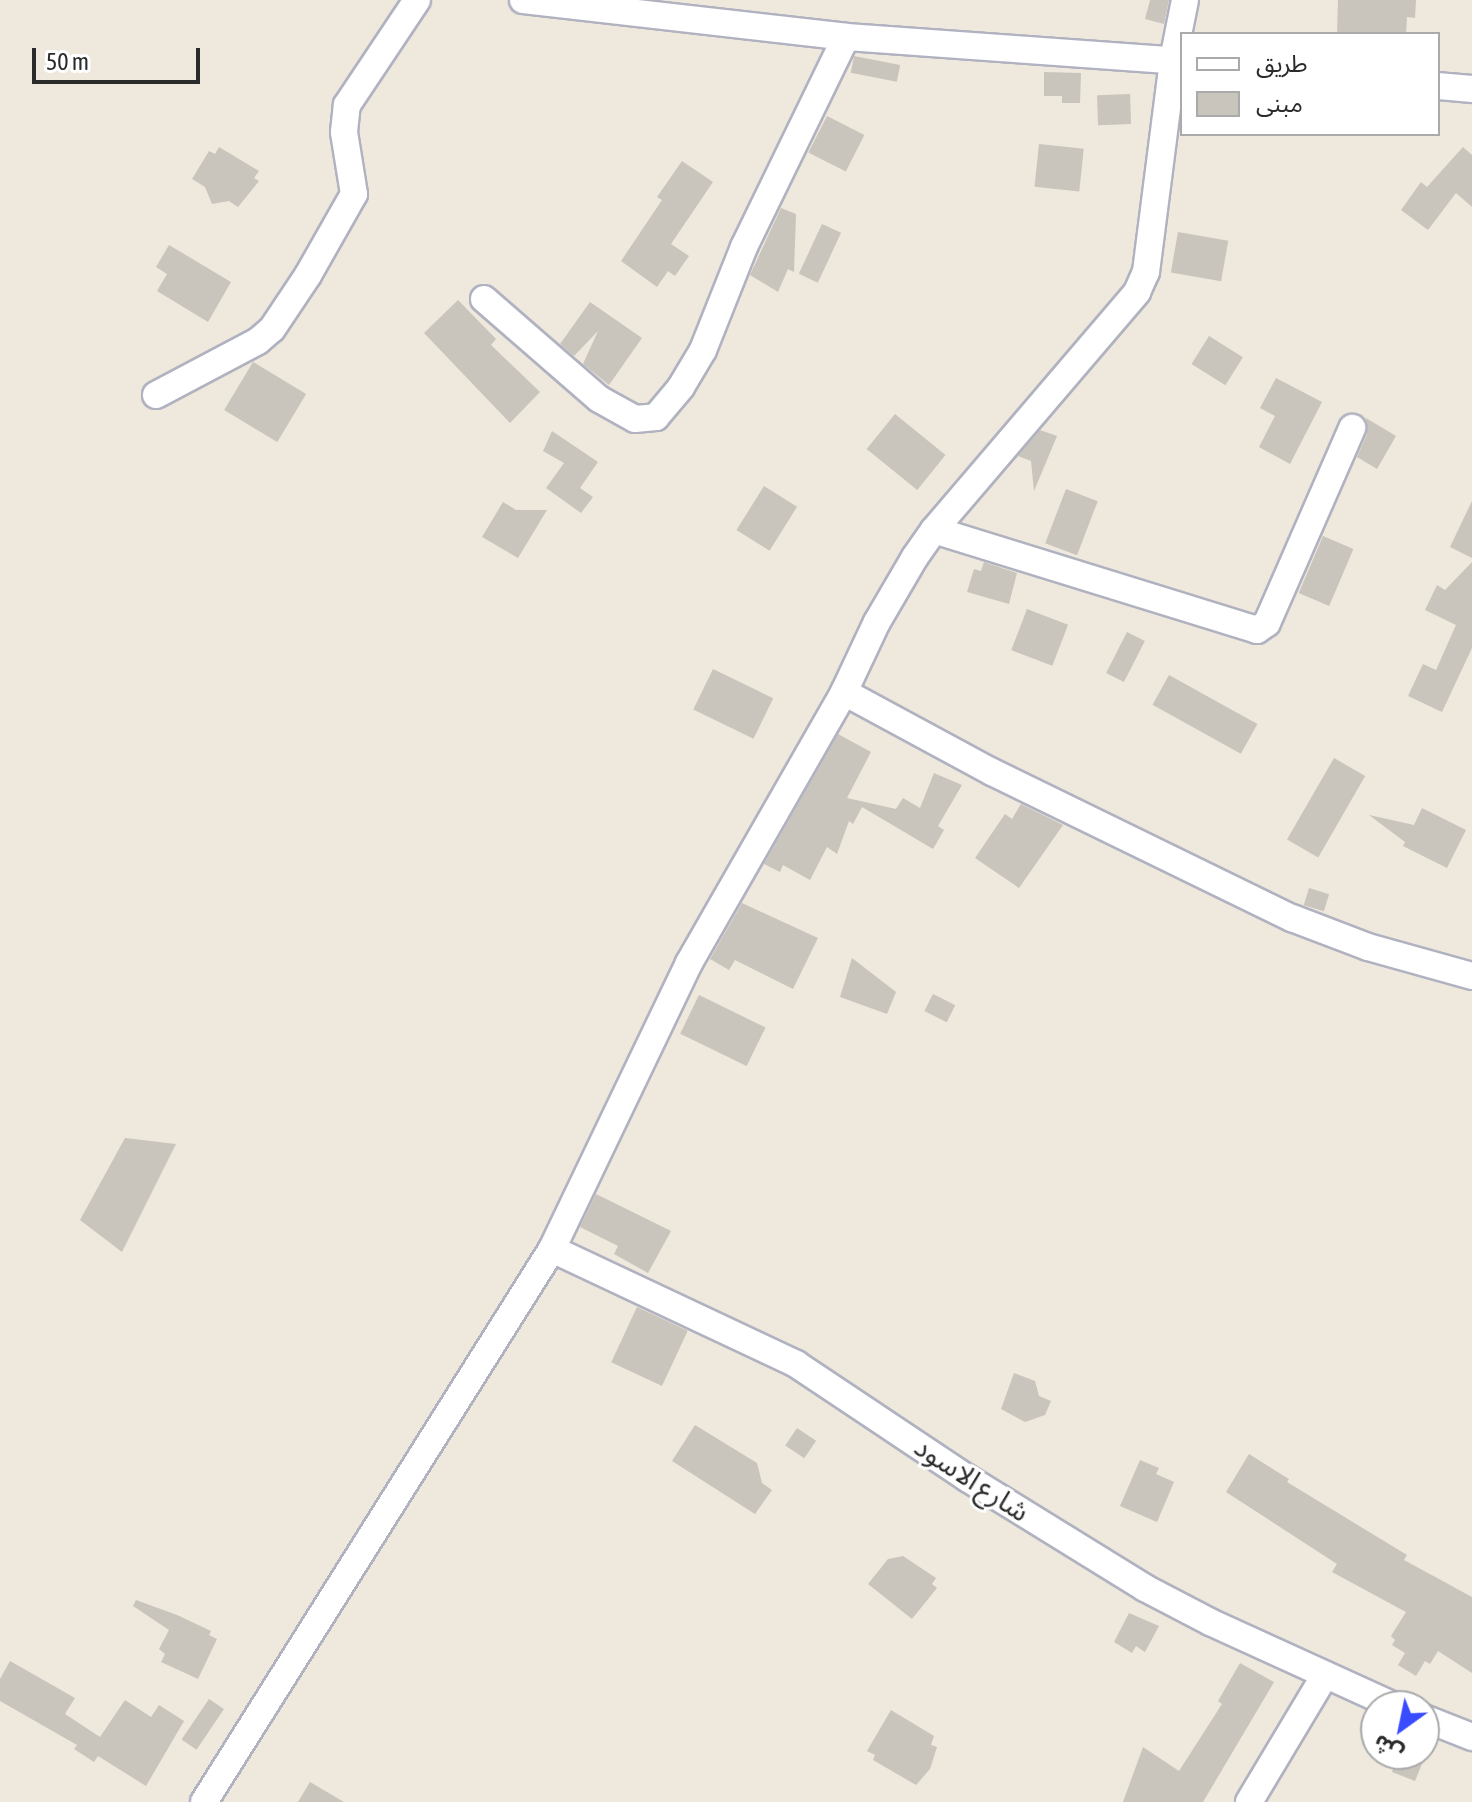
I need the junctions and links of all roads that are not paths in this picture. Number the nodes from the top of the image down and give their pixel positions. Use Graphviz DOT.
graph roads {
  1 [pos="417,0"];
  2 [pos="523,0"];
  3 [pos="1185,0"];
  4 [pos="1181,32"];
  5 [pos="846,37"];
  6 [pos="1180,38"];
  7 [pos="1177,61"];
  8 [pos="1440,86"];
  9 [pos="1472,89"];
  10 [pos="484,299"];
  11 [pos="156,395"];
  12 [pos="1352,428"];
  13 [pos="934,530"];
  14 [pos="844,692"];
  15 [pos="1472,976"];
  16 [pos="552,1249"];
  17 [pos="1325,1675"];
  18 [pos="1360,1691"];
  19 [pos="1440,1724"];
  20 [pos="1472,1737"];
  21 [pos="204,1802"];
  22 [pos="1249,1802"];
  1 -- 11 [label="street"];
  2 -- 5 [label="street"];
  3 -- 4 [label="street"];
  5 -- 7 [label="street"];
  5 -- 10 [label="street"];
  6 -- 7 [label="street"];
  7 -- 13 [label="street"];
  8 -- 9 [label="street"];
  12 -- 13 [label="street"];
  13 -- 14 [label="street"];
  14 -- 15 [label="street"];
  14 -- 16 [label="street"];
  16 -- 17 [label="street, شارع الاسود"];
  16 -- 21 [label="street"];
  17 -- 18 [label="street, شارع الاسود"];
  17 -- 22 [label="street"];
  19 -- 20 [label="street"];
}
